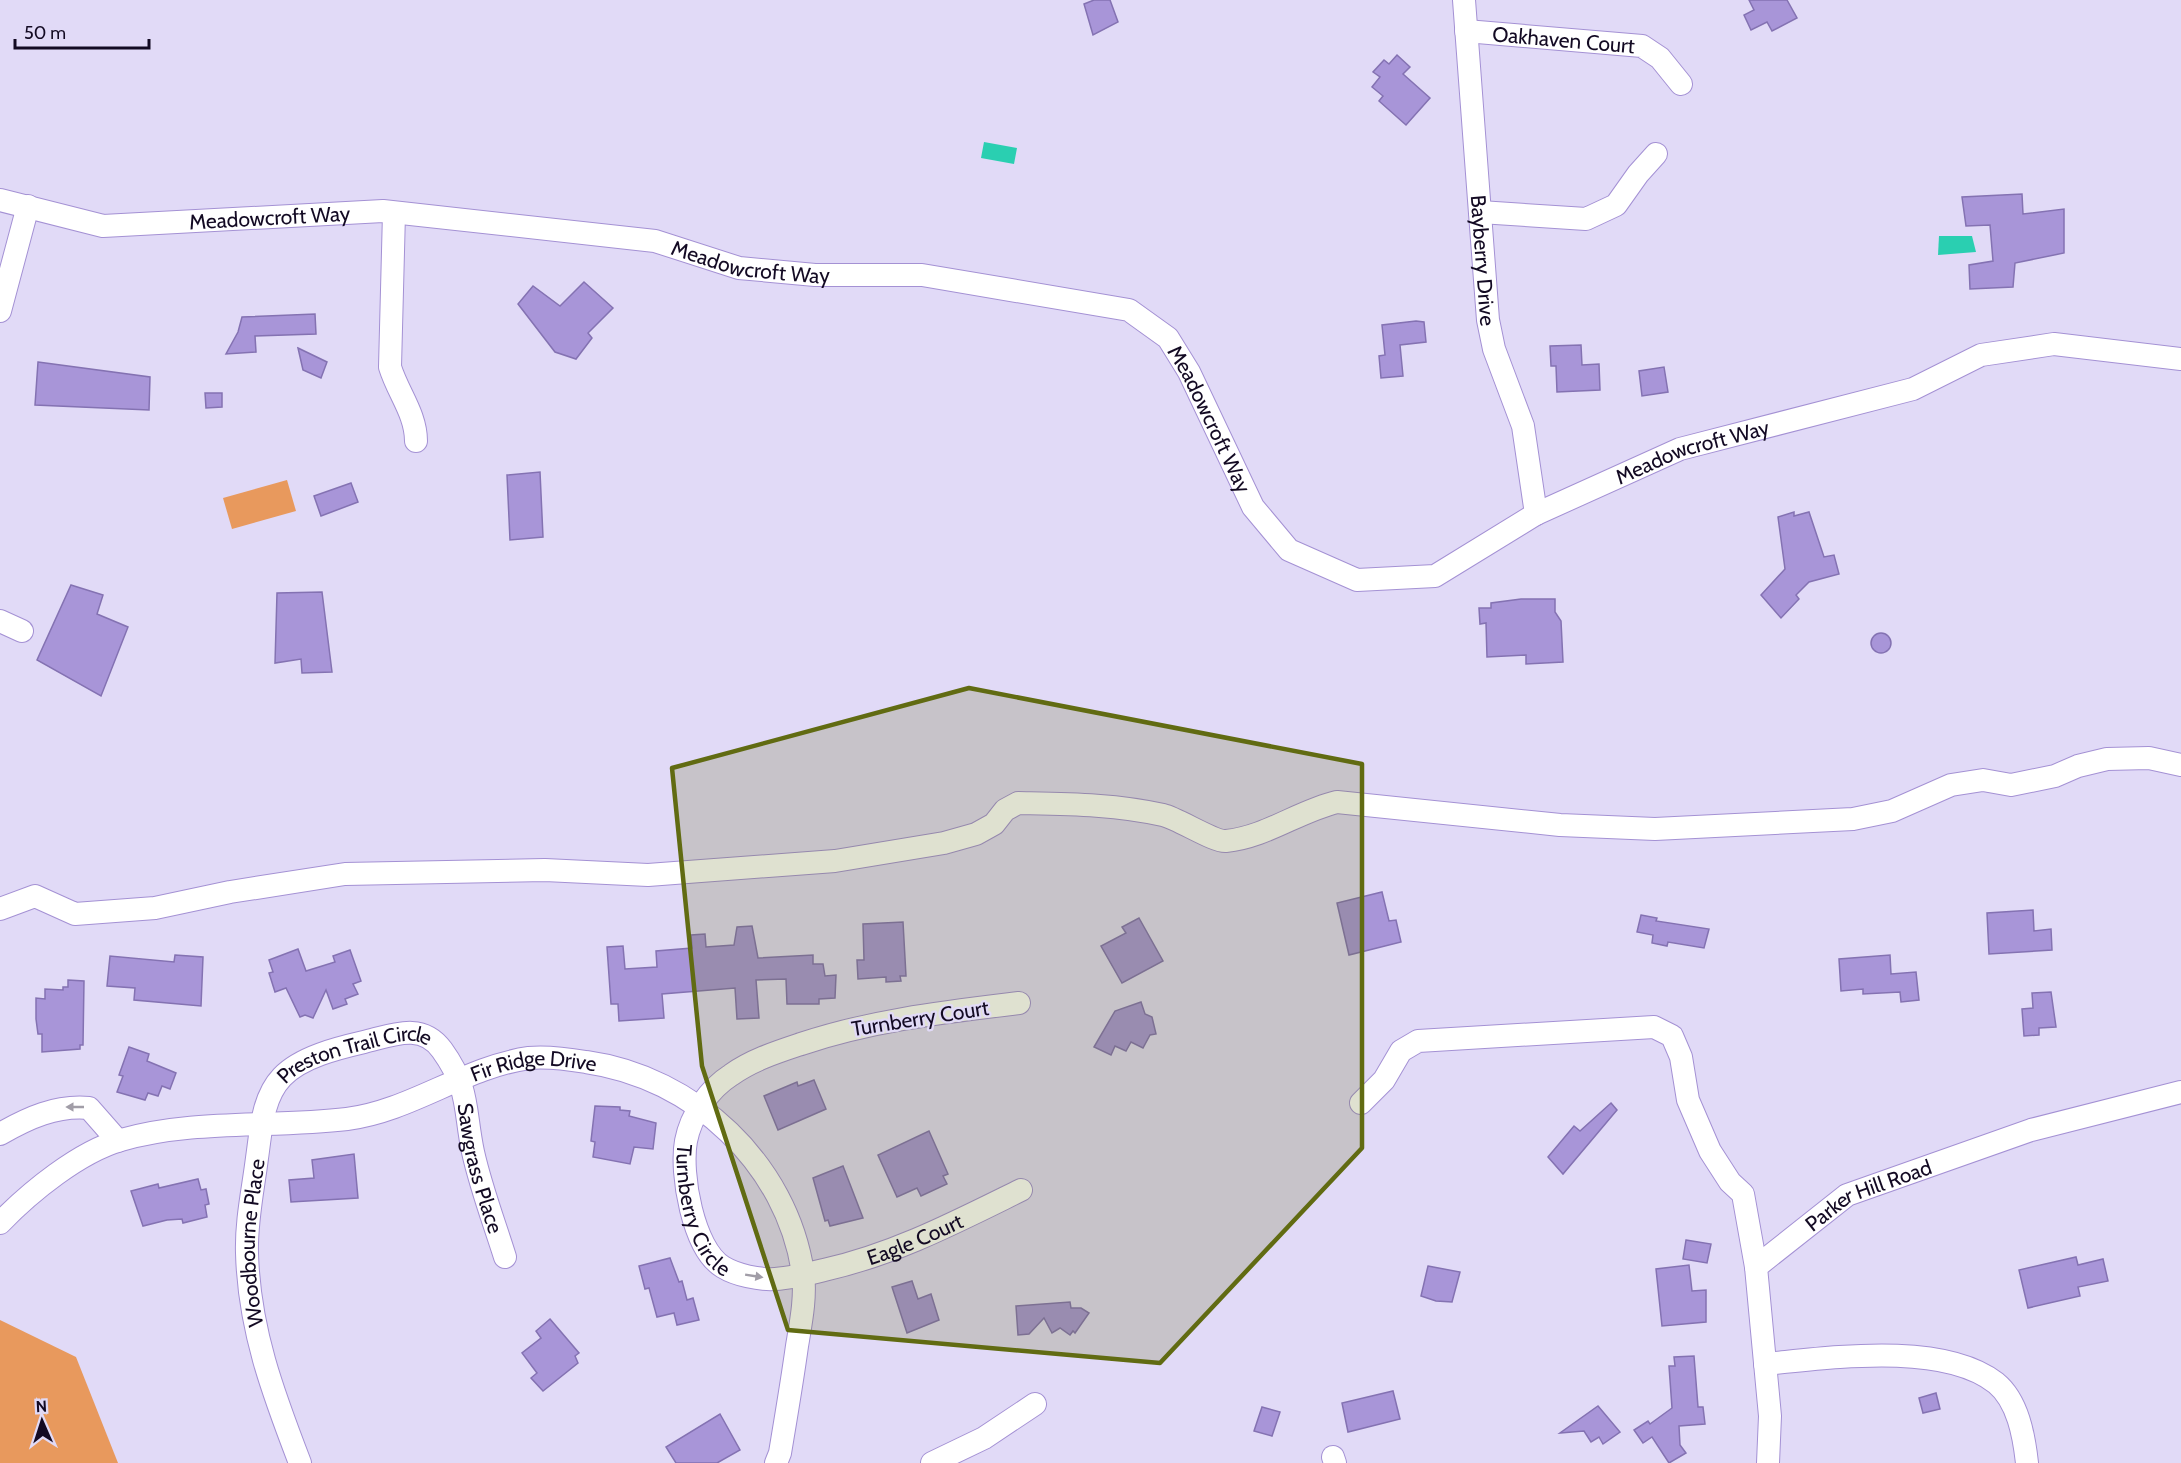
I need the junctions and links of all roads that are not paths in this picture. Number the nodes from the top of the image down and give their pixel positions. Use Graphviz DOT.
graph roads {
  1 [pos="1464,0"];
  2 [pos="1466,31"];
  3 [pos="1681,84"];
  4 [pos="1656,154"];
  5 [pos="0,200"];
  6 [pos="28,206"];
  7 [pos="1480,212"];
  8 [pos="394,213"];
  9 [pos="0,311"];
  10 [pos="2181,359"];
  11 [pos="416,441"];
  12 [pos="1536,514"];
  13 [pos="0,621"];
  14 [pos="22,631"];
  15 [pos="2181,765"];
  16 [pos="0,909"];
  17 [pos="1019,1003"];
  18 [pos="461,1079"];
  19 [pos="2181,1092"];
  20 [pos="1361,1104"];
  21 [pos="699,1107"];
  22 [pos="261,1124"];
  23 [pos="0,1134"];
  24 [pos="118,1141"];
  25 [pos="1021,1190"];
  26 [pos="0,1223"];
  27 [pos="505,1257"];
  28 [pos="1756,1267"];
  29 [pos="803,1275"];
  30 [pos="1765,1364"];
  31 [pos="1035,1404"];
  32 [pos="300,1463"];
  33 [pos="776,1463"];
  34 [pos="932,1463"];
  35 [pos="1767,1463"];
  36 [pos="2027,1463"];
  1 -- 2 [label="street, Bayberry Drive"];
  2 -- 3 [label="street, Oakhaven Court"];
  2 -- 7 [label="street, Bayberry Drive"];
  4 -- 7 [label="street"];
  5 -- 6 [label="street, Meadowcroft Way"];
  6 -- 8 [label="street, Meadowcroft Way"];
  6 -- 9 [label="street"];
  7 -- 12 [label="street, Bayberry Drive"];
  8 -- 11 [label="street"];
  8 -- 12 [label="street, Meadowcroft Way"];
  10 -- 12 [label="street, Meadowcroft Way"];
  13 -- 14 [label="street"];
  15 -- 16 [label="street"];
  17 -- 21 [label="street, Turnberry Court"];
  18 -- 21 [label="street, Fir Ridge Drive"];
  18 -- 22 [label="street, Fir Ridge Drive"];
  18 -- 22 [label="street, Preston Trail Circle"];
  18 -- 27 [label="street, Sawgrass Place"];
  19 -- 28 [label="street, Parker Hill Road"];
  20 -- 28 [label="street"];
  21 -- 29 [label="street, Fir Ridge Drive"];
  21 -- 29 [label="street, Turnberry Circle, one-way"];
  22 -- 24 [label="street, Fir Ridge Drive"];
  22 -- 32 [label="street, Woodbourne Place"];
  24 -- 23 [label="street, one-way"];
  24 -- 26 [label="street, Fir Ridge Drive"];
  25 -- 29 [label="street, Eagle Court"];
  28 -- 30 [label="street"];
  29 -- 33 [label="street, Fir Ridge Drive"];
  30 -- 35 [label="street"];
  30 -- 36 [label="street"];
  31 -- 34 [label="street"];
}
